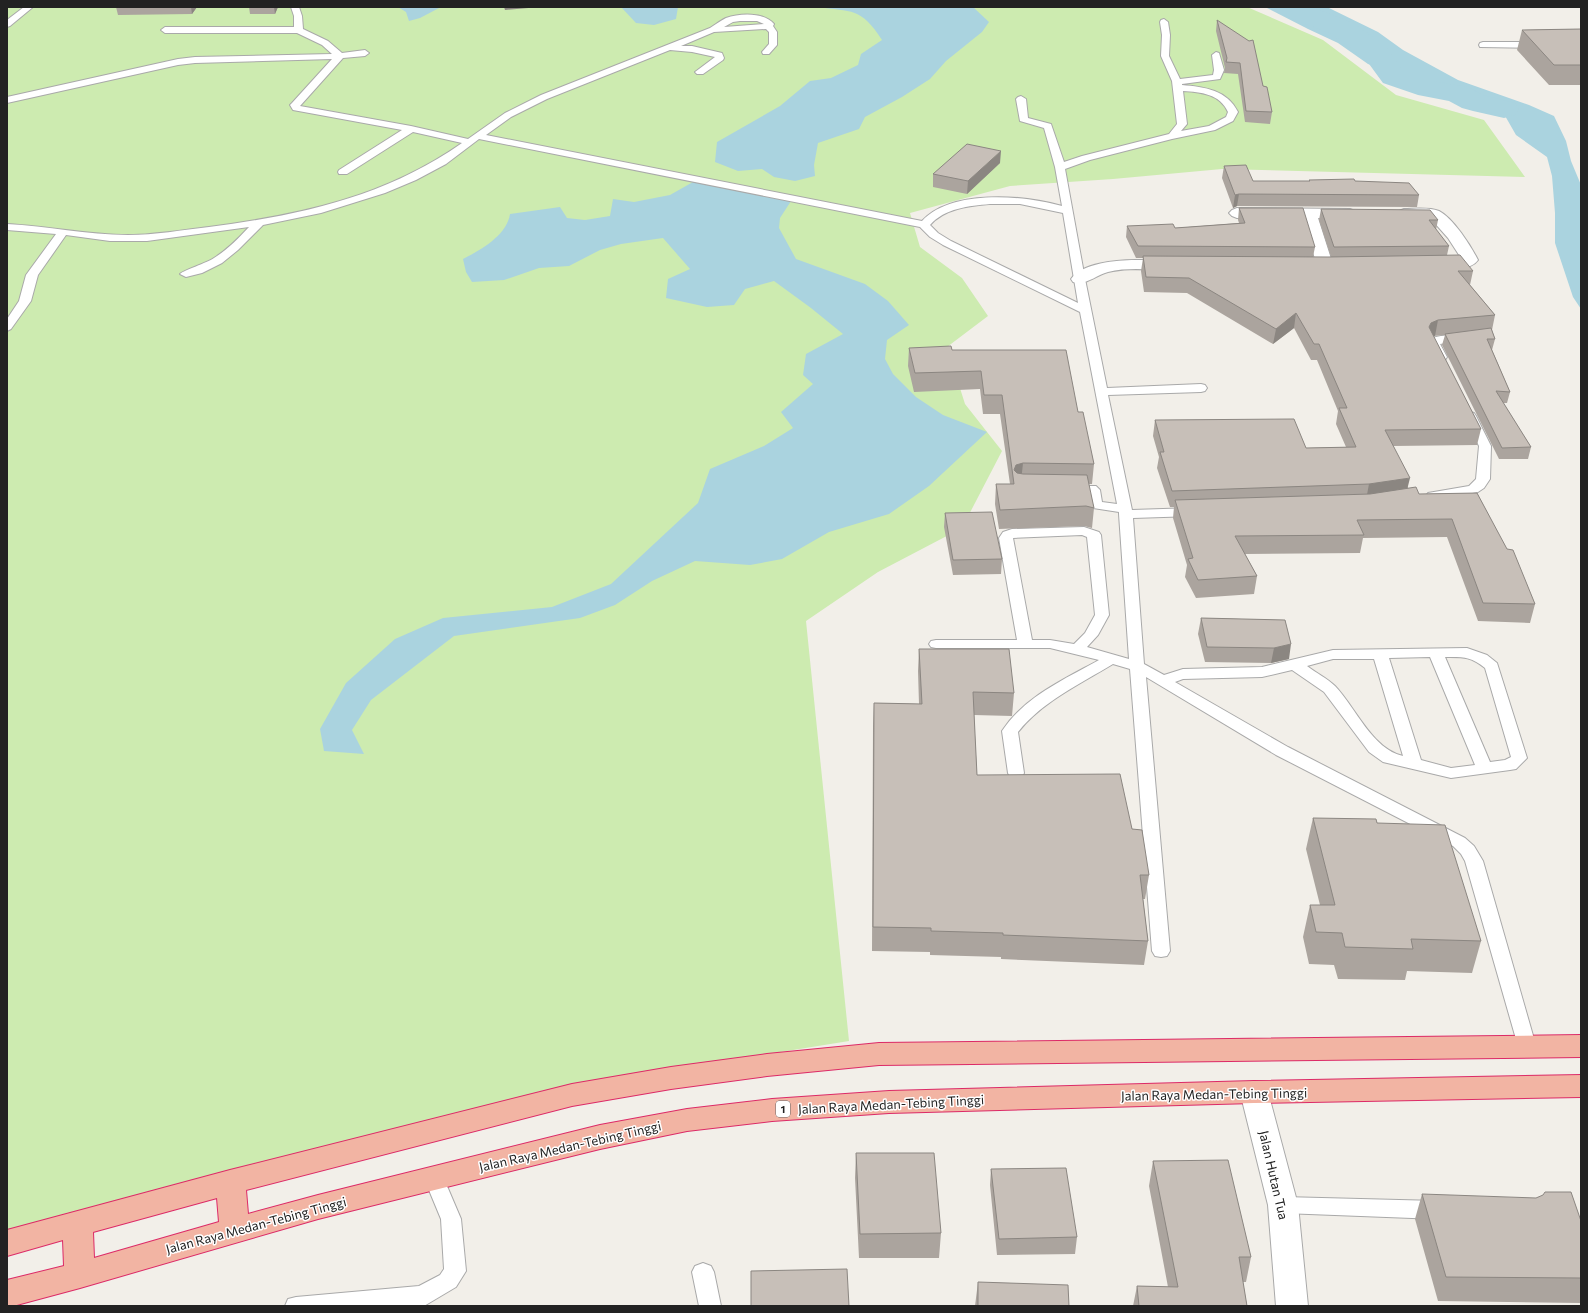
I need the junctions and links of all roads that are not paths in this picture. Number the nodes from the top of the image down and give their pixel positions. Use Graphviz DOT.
graph roads {
  1 [pos="29,7"];
  2 [pos="295,7"];
  3 [pos="1164,22"];
  4 [pos="7,24"];
  5 [pos="165,30"];
  6 [pos="299,30"];
  7 [pos="1483,45"];
  8 [pos="1551,45"];
  9 [pos="667,48"];
  10 [pos="766,52"];
  11 [pos="365,53"];
  12 [pos="1216,55"];
  13 [pos="340,56"];
  14 [pos="700,72"];
  15 [pos="1177,85"];
  16 [pos="1021,99"];
  17 [pos="7,100"];
  18 [pos="411,129"];
  19 [pos="1172,136"];
  20 [pos="474,139"];
  21 [pos="1060,167"];
  22 [pos="343,172"];
  23 [pos="1068,211"];
  24 [pos="1237,213"];
  25 [pos="1308,213"];
  26 [pos="1363,214"];
  27 [pos="1386,214"];
  28 [pos="259,223"];
  29 [pos="924,224"];
  30 [pos="7,227"];
  31 [pos="63,232"];
  32 [pos="1423,263"];
  33 [pos="1188,265"];
  34 [pos="1325,265"];
  35 [pos="186,274"];
  36 [pos="1079,278"];
  37 [pos="1086,311"];
  38 [pos="7,327"];
  39 [pos="1474,337"];
  40 [pos="1447,370"];
  41 [pos="1201,388"];
  42 [pos="1103,392"];
  43 [pos="1464,404"];
  44 [pos="1059,488"];
  45 [pos="1418,498"];
  46 [pos="1206,511"];
  47 [pos="1125,512"];
  48 [pos="936,644"];
  49 [pos="1025,644"];
  50 [pos="1077,649"];
  51 [pos="1380,654"];
  52 [pos="1436,654"];
  53 [pos="1113,658"];
  54 [pos="1295,665"];
  55 [pos="1137,666"];
  56 [pos="1164,682"];
  57 [pos="1414,765"];
  58 [pos="1485,769"];
  59 [pos="1016,773"];
  60 [pos="1161,952"];
  61 [pos="1528,1046"];
  62 [pos="1581,1046"];
  63 [pos="1581,1086"];
  64 [pos="1254,1092"];
  65 [pos="434,1178"];
  66 [pos="230,1182"];
  67 [pos="1283,1205"];
  68 [pos="1456,1210"];
  69 [pos="77,1223"];
  70 [pos="235,1230"];
  71 [pos="7,1243"];
  72 [pos="703,1272"];
  73 [pos="80,1275"];
  74 [pos="7,1294"];
  75 [pos="415,1300"];
  76 [pos="296,1306"];
  77 [pos="710,1306"];
  78 [pos="1292,1306"];
  1 -- 4 [label="lane"];
  2 -- 6 [label="lane"];
  3 -- 15 [label="lane"];
  5 -- 6 [label="lane"];
  6 -- 13 [label="lane"];
  7 -- 8 [label="lane"];
  9 -- 10 [label="lane"];
  9 -- 14 [label="lane"];
  9 -- 20 [label="lane"];
  11 -- 13 [label="lane"];
  12 -- 15 [label="lane"];
  13 -- 17 [label="lane"];
  13 -- 18 [label="lane"];
  15 -- 19 [label="lane"];
  15 -- 19 [label="lane"];
  16 -- 21 [label="lane"];
  18 -- 20 [label="lane"];
  18 -- 22 [label="lane"];
  19 -- 21 [label="lane"];
  20 -- 28 [label="lane"];
  20 -- 29 [label="lane"];
  21 -- 23 [label="lane"];
  23 -- 29 [label="lane"];
  23 -- 36 [label="lane"];
  24 -- 25 [label="street"];
  25 -- 26 [label="street"];
  25 -- 34 [label="street"];
  27 -- 32 [label="street"];
  28 -- 31 [label="lane"];
  28 -- 35 [label="lane"];
  29 -- 37 [label="lane"];
  30 -- 31 [label="lane"];
  31 -- 38 [label="lane"];
  33 -- 36 [label="street"];
  36 -- 37 [label="lane"];
  37 -- 42 [label="lane"];
  39 -- 40 [label="lane"];
  41 -- 42 [label="lane"];
  42 -- 47 [label="lane"];
  43 -- 45 [label="lane"];
  44 -- 47 [label="lane"];
  46 -- 47 [label="lane"];
  47 -- 55 [label="lane"];
  48 -- 49 [label="lane"];
  49 -- 50 [label="lane"];
  49 -- 50 [label="lane"];
  50 -- 53 [label="lane"];
  51 -- 52 [label="lane"];
  51 -- 54 [label="lane"];
  51 -- 57 [label="lane"];
  52 -- 58 [label="lane"];
  52 -- 58 [label="lane"];
  53 -- 55 [label="lane"];
  53 -- 59 [label="lane"];
  54 -- 56 [label="lane"];
  54 -- 57 [label="lane"];
  55 -- 56 [label="lane"];
  55 -- 60 [label="lane"];
  56 -- 61 [label="lane"];
  57 -- 58 [label="lane"];
  61 -- 62 [label="highway"];
  61 -- 66 [label="highway"];
  63 -- 64 [label="highway, Jalan Raya Medan-Tebing Tinggi / 1"];
  64 -- 65 [label="highway, Jalan Raya Medan-Tebing Tinggi / 1"];
  64 -- 67 [label="street, Jalan Hutan Tua"];
  65 -- 70 [label="highway, Jalan Raya Medan-Tebing Tinggi / 1"];
  65 -- 75 [label="lane"];
  66 -- 69 [label="highway"];
  66 -- 70 [label="highway"];
  67 -- 68 [label="lane"];
  67 -- 78 [label="street, Jalan Hutan Tua"];
  69 -- 71 [label="highway"];
  69 -- 73 [label="highway"];
  70 -- 73 [label="highway, Jalan Raya Medan-Tebing Tinggi / 1"];
  72 -- 77 [label="lane"];
  73 -- 74 [label="highway, Jalan Raya Medan-Tebing Tinggi / 1"];
  75 -- 76 [label="lane"];
}
